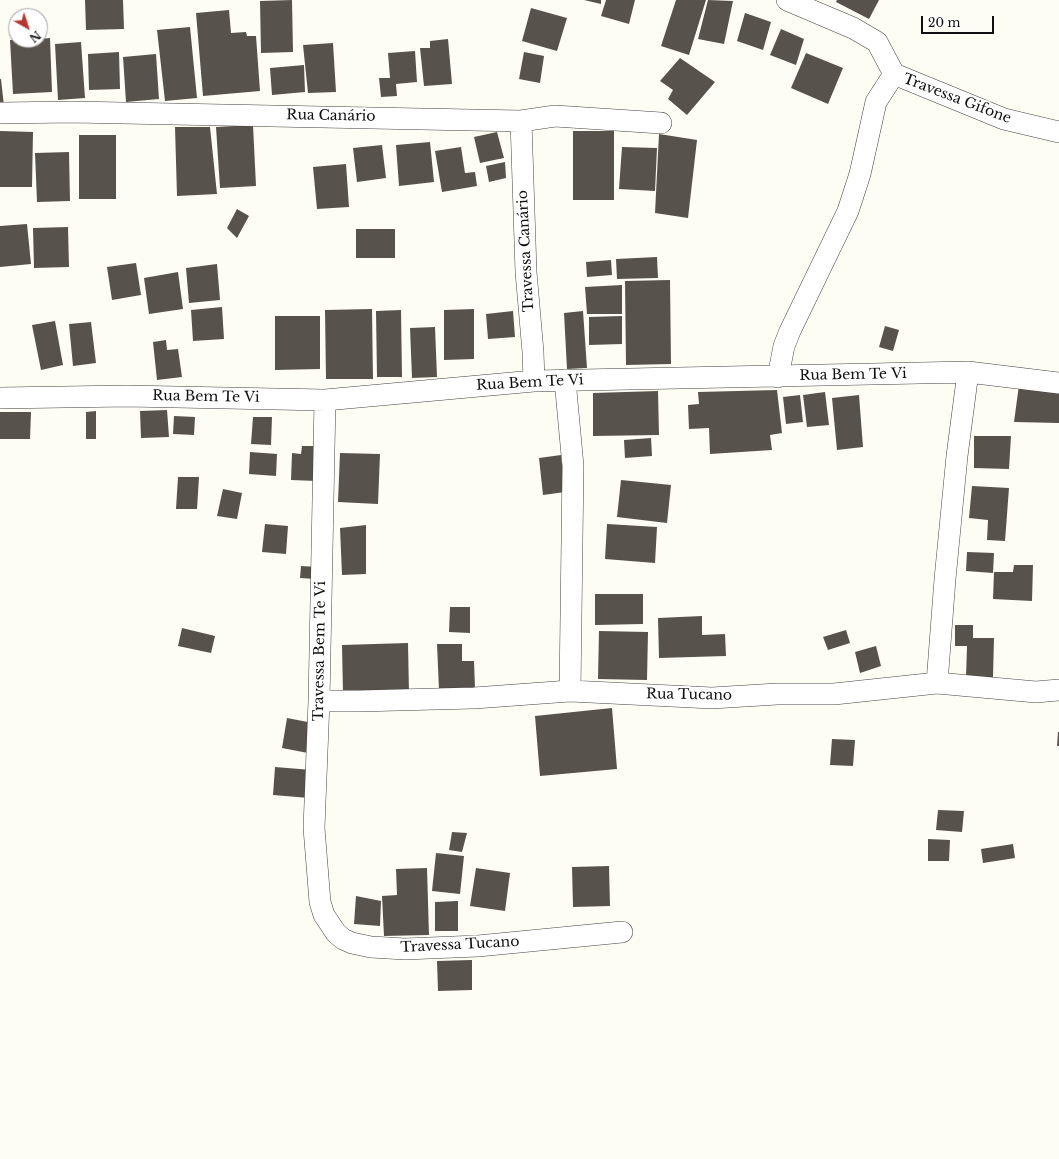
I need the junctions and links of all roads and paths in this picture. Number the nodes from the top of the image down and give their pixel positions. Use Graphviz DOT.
graph roads {
  1 [pos="787,0"];
  2 [pos="894,74"];
  3 [pos="0,113"];
  4 [pos="521,121"];
  5 [pos="662,123"];
  6 [pos="1059,132"];
  7 [pos="968,372"];
  8 [pos="778,377"];
  9 [pos="565,380"];
  10 [pos="534,381"];
  11 [pos="1059,383"];
  12 [pos="0,398"];
  13 [pos="325,400"];
  14 [pos="937,683"];
  15 [pos="1059,690"];
  16 [pos="570,691"];
  17 [pos="319,701"];
  18 [pos="320,902"];
  19 [pos="622,932"];
  1 -- 2 [label="street, Travessa Gifone"];
  2 -- 6 [label="street, Travessa Gifone"];
  2 -- 8 [label="street"];
  3 -- 4 [label="street, Rua Canário"];
  4 -- 5 [label="street, Rua Canário"];
  4 -- 10 [label="street, Travessa Canário"];
  7 -- 8 [label="street, Rua Bem Te Vi"];
  7 -- 11 [label="street, Rua Bem Te Vi"];
  7 -- 14 [label="street"];
  8 -- 9 [label="street, Rua Bem Te Vi"];
  9 -- 10 [label="street, Rua Bem Te Vi"];
  9 -- 16 [label="street"];
  10 -- 13 [label="street, Rua Bem Te Vi"];
  12 -- 13 [label="street, Rua Bem Te Vi"];
  13 -- 17 [label="street, Travessa Bem Te Vi"];
  14 -- 15 [label="street, Rua Tucano"];
  14 -- 16 [label="street, Rua Tucano"];
  16 -- 17 [label="street, Rua Tucano"];
  17 -- 18 [label="street, Travessa Bem Te Vi"];
  18 -- 19 [label="street, Travessa Tucano"];
}
